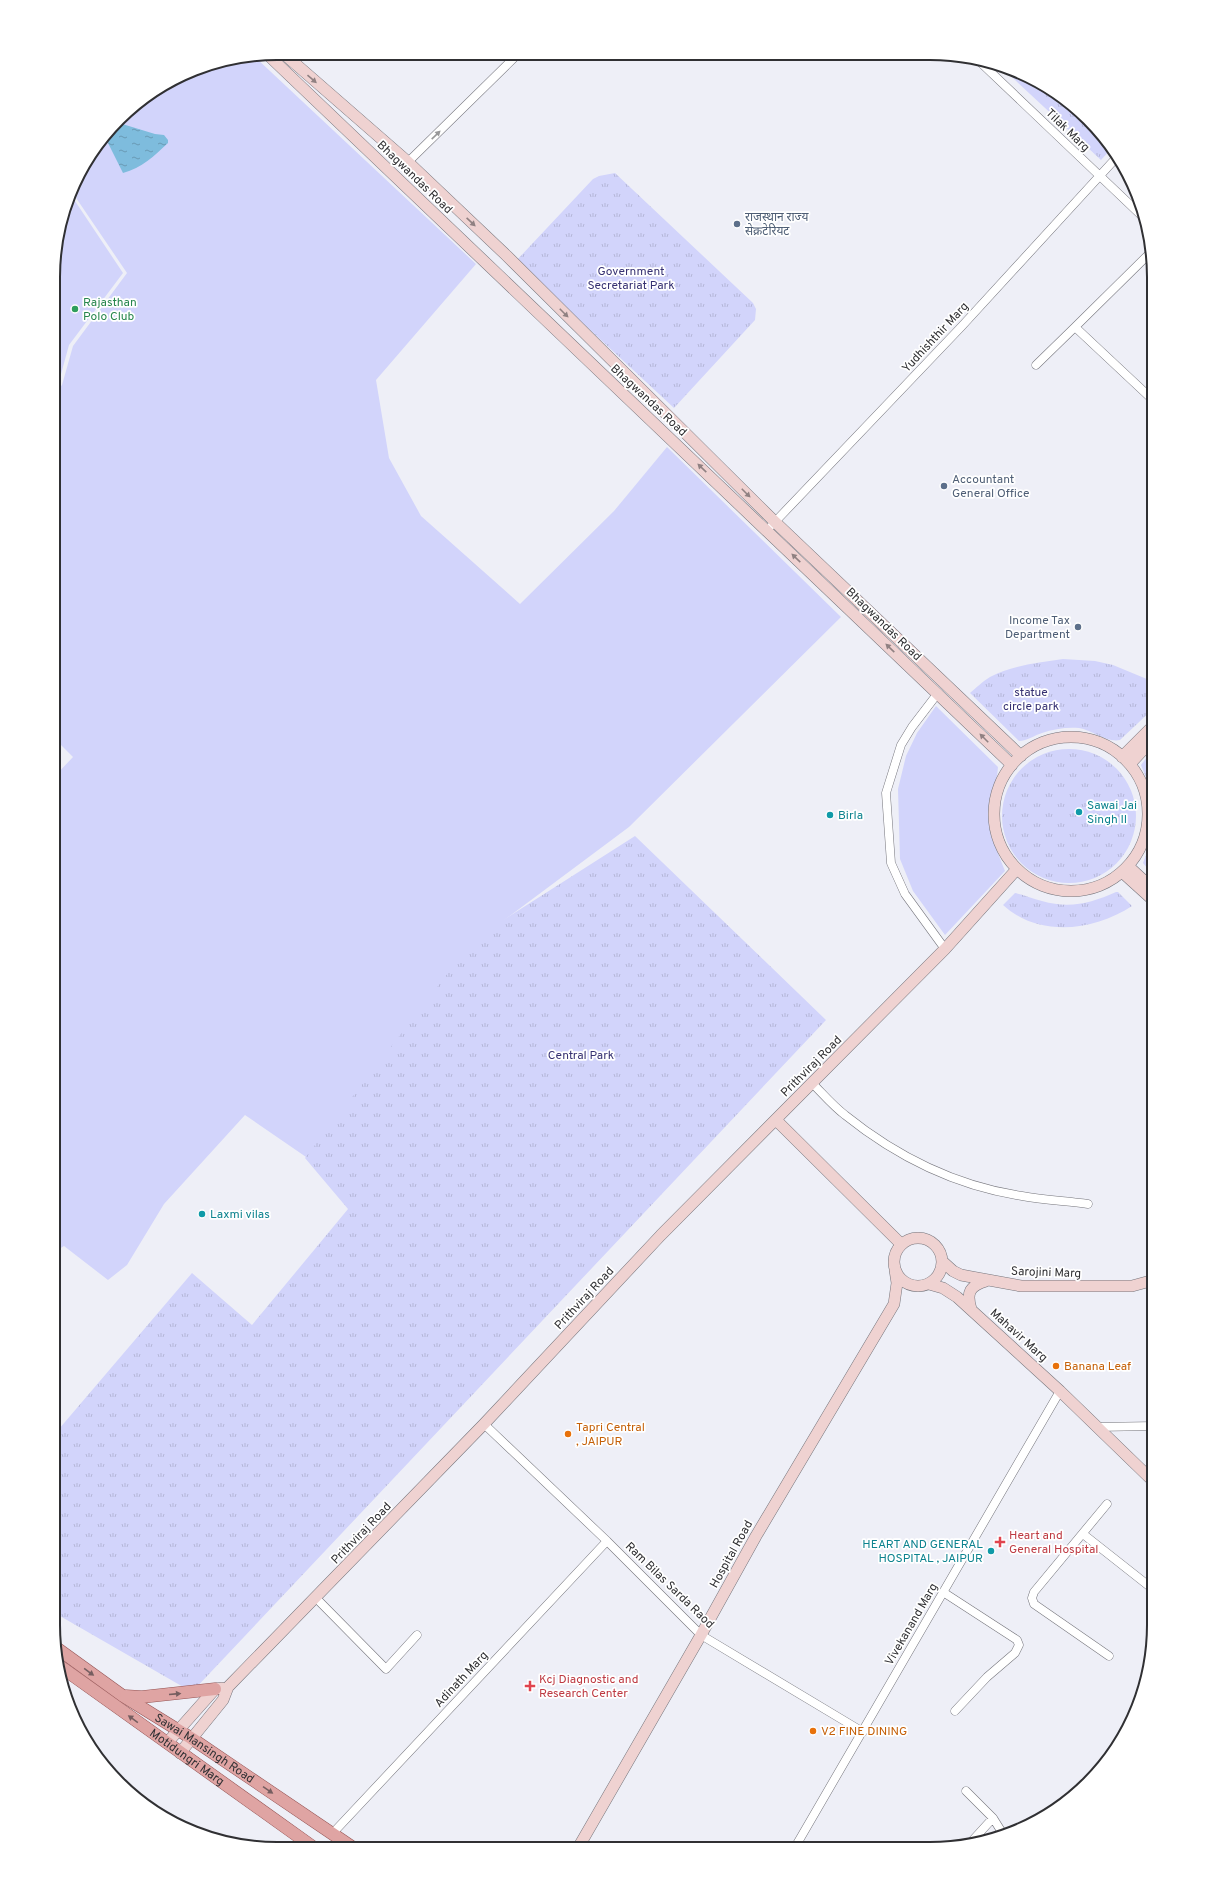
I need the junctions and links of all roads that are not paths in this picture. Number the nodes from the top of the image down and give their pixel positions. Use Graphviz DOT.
graph roads {
  1 [pos="273,60"];
  2 [pos="291,60"];
  3 [pos="512,60"];
  4 [pos="985,67"];
  5 [pos="1113,161"];
  6 [pos="408,162"];
  7 [pos="1099,176"];
  8 [pos="1136,210"];
  9 [pos="1146,257"];
  10 [pos="1075,327"];
  11 [pos="1036,366"];
  12 [pos="1147,394"];
  13 [pos="771,526"];
  14 [pos="938,693"];
  15 [pos="1147,734"];
  16 [pos="1147,744"];
  17 [pos="1021,756"];
  18 [pos="1126,760"];
  19 [pos="1012,765"];
  20 [pos="1017,869"];
  21 [pos="1125,869"];
  22 [pos="1147,885"];
  23 [pos="1147,893"];
  24 [pos="945,950"];
  25 [pos="812,1083"];
  26 [pos="776,1120"];
  27 [pos="1088,1204"];
  28 [pos="901,1244"];
  29 [pos="942,1261"];
  30 [pos="895,1270"];
  31 [pos="987,1281"];
  32 [pos="1147,1282"];
  33 [pos="928,1284"];
  34 [pos="912,1286"];
  35 [pos="894,1304"];
  36 [pos="971,1309"];
  37 [pos="1060,1391"];
  38 [pos="484,1424"];
  39 [pos="1147,1426"];
  40 [pos="1096,1427"];
  41 [pos="1147,1475"];
  42 [pos="1107,1504"];
  43 [pos="1083,1534"];
  44 [pos="607,1541"];
  45 [pos="1147,1584"];
  46 [pos="943,1592"];
  47 [pos="316,1598"];
  48 [pos="417,1635"];
  49 [pos="701,1635"];
  50 [pos="62,1652"];
  51 [pos="1109,1656"];
  52 [pos="65,1670"];
  53 [pos="228,1687"];
  54 [pos="215,1689"];
  55 [pos="123,1696"];
  56 [pos="955,1711"];
  57 [pos="177,1730"];
  58 [pos="862,1732"];
  59 [pos="191,1738"];
  60 [pos="167,1743"];
  61 [pos="180,1753"];
  62 [pos="966,1791"];
  63 [pos="993,1818"];
  64 [pos="1000,1830"];
  65 [pos="332,1834"];
  66 [pos="974,1837"];
  67 [pos="307,1842"];
  68 [pos="344,1842"];
  69 [pos="581,1842"];
  70 [pos="798,1842"];
  13 -- 1 [label="street, Bhagwandas Road, one-way"];
  2 -- 6 [label="street, Bhagwandas Road, one-way"];
  6 -- 3 [label="street, one-way"];
  4 -- 7 [label="street, Tilak Marg"];
  5 -- 7 [label="street, Yudhishthir Marg"];
  6 -- 13 [label="street, Bhagwandas Road, one-way"];
  7 -- 8 [label="street, Tilak Marg"];
  7 -- 13 [label="street, Yudhishthir Marg"];
  9 -- 10 [label="street"];
  10 -- 11 [label="street"];
  10 -- 12 [label="street"];
  14 -- 13 [label="street, Bhagwandas Road, one-way"];
  13 -- 17 [label="street, Bhagwandas Road"];
  19 -- 14 [label="street, Bhagwandas Road, one-way"];
  14 -- 24 [label="street"];
  15 -- 18 [label="street"];
  16 -- 18 [label="street"];
  17 -- 18 [label="street"];
  17 -- 19 [label="street"];
  18 -- 21 [label="street"];
  19 -- 20 [label="street"];
  20 -- 21 [label="street"];
  20 -- 24 [label="street, Prithviraj Road"];
  21 -- 22 [label="street"];
  21 -- 23 [label="street"];
  24 -- 25 [label="street, Prithviraj Road"];
  25 -- 26 [label="street, Prithviraj Road"];
  25 -- 27 [label="street"];
  26 -- 28 [label="street"];
  26 -- 38 [label="street, Prithviraj Road"];
  28 -- 29 [label="street"];
  28 -- 30 [label="street"];
  29 -- 31 [label="street, Sarojini Marg"];
  29 -- 33 [label="street"];
  30 -- 34 [label="street"];
  30 -- 35 [label="street, Hospital Road"];
  31 -- 32 [label="street, Sarojini Marg"];
  31 -- 36 [label="street"];
  33 -- 34 [label="street"];
  33 -- 36 [label="street, Mahavir Marg"];
  34 -- 35 [label="street"];
  35 -- 49 [label="street, Hospital Road"];
  36 -- 37 [label="street, Mahavir Marg"];
  37 -- 40 [label="street, Mahavir Marg"];
  37 -- 46 [label="street, Vivekanand Marg"];
  38 -- 44 [label="street, Ram Bilas Sarda Raod"];
  38 -- 47 [label="street, Prithviraj Road"];
  39 -- 40 [label="street"];
  40 -- 41 [label="street, Mahavir Marg"];
  42 -- 43 [label="street"];
  43 -- 45 [label="street"];
  43 -- 51 [label="street"];
  44 -- 49 [label="street, Ram Bilas Sarda Raod"];
  44 -- 65 [label="street, Adinath Marg"];
  46 -- 56 [label="street"];
  46 -- 58 [label="street, Vivekanand Marg"];
  47 -- 48 [label="street"];
  47 -- 53 [label="street, Prithviraj Road"];
  49 -- 58 [label="street, Ram Bilas Sarda Raod"];
  49 -- 69 [label="street, Hospital Road"];
  50 -- 55 [label="main road, Sawai Mansingh Road, one-way"];
  60 -- 52 [label="main road, Motidungri Marg, one-way"];
  53 -- 54 [label="street"];
  53 -- 59 [label="street, Prithviraj Road"];
  55 -- 54 [label="main road, one-way"];
  54 -- 57 [label="street"];
  55 -- 57 [label="main road, Sawai Mansingh Road"];
  57 -- 59 [label="main road, Sawai Mansingh Road"];
  57 -- 60 [label="street"];
  58 -- 70 [label="street, Vivekanand Marg"];
  59 -- 61 [label="street, Prithviraj Road"];
  59 -- 65 [label="main road, Sawai Mansingh Road, one-way"];
  60 -- 61 [label="main road, Motidungri Marg"];
  61 -- 67 [label="main road, Motidungri Marg"];
  62 -- 63 [label="street"];
  63 -- 64 [label="street"];
  63 -- 66 [label="street"];
  65 -- 68 [label="main road, Sawai Mansingh Road"];
}
